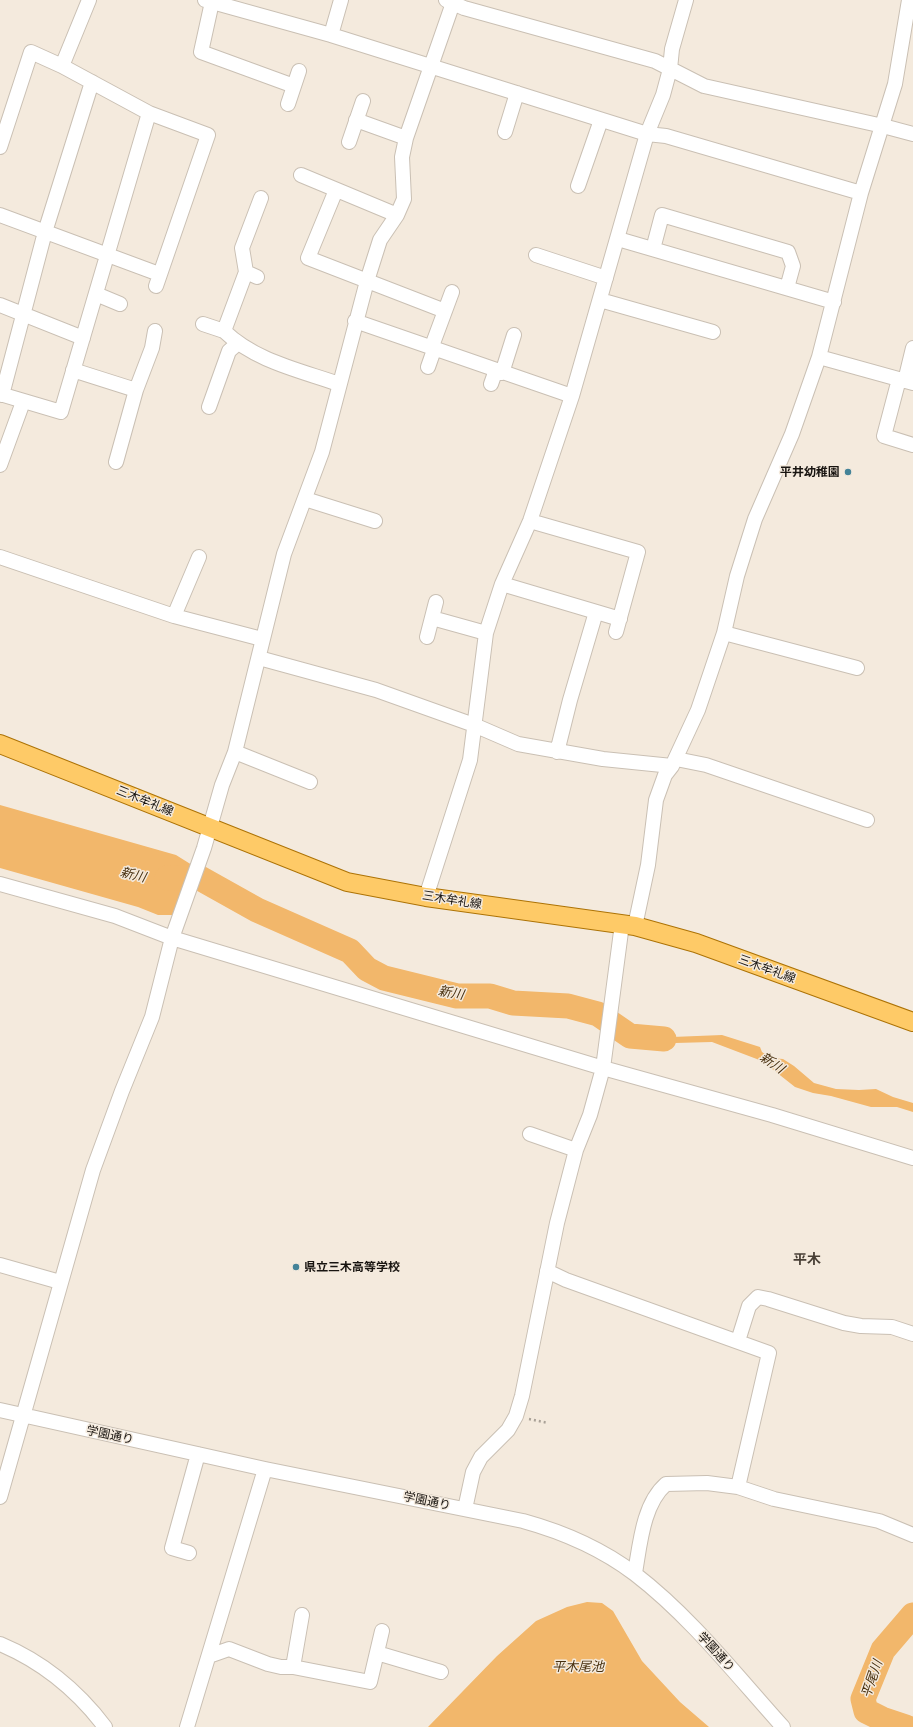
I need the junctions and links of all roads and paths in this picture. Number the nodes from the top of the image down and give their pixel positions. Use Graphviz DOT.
graph roads {
  1 [pos="89,0"];
  2 [pos="341,0"];
  3 [pos="686,0"];
  4 [pos="208,1"];
  5 [pos="451,1"];
  6 [pos="909,8"];
  7 [pos="331,35"];
  8 [pos="62,66"];
  9 [pos="431,67"];
  10 [pos="670,69"];
  11 [pos="299,71"];
  12 [pos="92,82"];
  13 [pos="294,86"];
  14 [pos="517,93"];
  15 [pos="363,101"];
  16 [pos="288,104"];
  17 [pos="149,113"];
  18 [pos="356,120"];
  19 [pos="601,120"];
  20 [pos="884,126"];
  21 [pos="505,132"];
  22 [pos="647,134"];
  23 [pos="913,134"];
  24 [pos="406,138"];
  25 [pos="349,142"];
  26 [pos="0,147"];
  27 [pos="301,175"];
  28 [pos="578,186"];
  29 [pos="336,190"];
  30 [pos="861,193"];
  31 [pos="261,198"];
  32 [pos="0,215"];
  33 [pos="397,215"];
  34 [pos="45,232"];
  35 [pos="618,238"];
  36 [pos="653,249"];
  37 [pos="107,255"];
  38 [pos="536,255"];
  39 [pos="606,278"];
  40 [pos="367,282"];
  41 [pos="787,288"];
  42 [pos="452,292"];
  43 [pos="96,294"];
  44 [pos="600,300"];
  45 [pos="834,302"];
  46 [pos="120,304"];
  47 [pos="0,305"];
  48 [pos="445,312"];
  49 [pos="24,314"];
  50 [pos="355,321"];
  51 [pos="203,324"];
  52 [pos="224,331"];
  53 [pos="155,332"];
  54 [pos="713,332"];
  55 [pos="514,335"];
  56 [pos="83,338"];
  57 [pos="237,344"];
  58 [pos="433,347"];
  59 [pos="913,348"];
  60 [pos="819,358"];
  61 [pos="428,368"];
  62 [pos="73,370"];
  63 [pos="499,371"];
  64 [pos="906,381"];
  65 [pos="339,384"];
  66 [pos="491,384"];
  67 [pos="136,390"];
  68 [pos="1,395"];
  69 [pos="572,396"];
  70 [pos="23,402"];
  71 [pos="209,407"];
  72 [pos="913,445"];
  73 [pos="116,462"];
  74 [pos="0,465"];
  75 [pos="305,499"];
  76 [pos="374,520"];
  77 [pos="530,521"];
  78 [pos="0,557"];
  79 [pos="199,557"];
  80 [pos="502,584"];
  81 [pos="436,602"];
  82 [pos="596,612"];
  83 [pos="174,616"];
  84 [pos="432,618"];
  85 [pos="620,619"];
  86 [pos="616,632"];
  87 [pos="486,633"];
  88 [pos="724,633"];
  89 [pos="427,637"];
  90 [pos="262,639"];
  91 [pos="259,658"];
  92 [pos="857,668"];
  93 [pos="474,725"];
  94 [pos="0,744"];
  95 [pos="235,752"];
  96 [pos="557,752"];
  97 [pos="674,762"];
  98 [pos="310,782"];
  99 [pos="867,820"];
  100 [pos="210,828"];
  101 [pos="0,884"];
  102 [pos="426,897"];
  103 [pos="629,925"];
  104 [pos="172,938"];
  105 [pos="913,1022"];
  106 [pos="603,1063"];
  107 [pos="530,1134"];
  108 [pos="576,1150"];
  109 [pos="913,1158"];
  110 [pos="0,1265"];
  111 [pos="547,1271"];
  112 [pos="60,1282"];
  113 [pos="913,1334"];
  114 [pos="738,1341"];
  115 [pos="0,1410"];
  116 [pos="23,1416"];
  117 [pos="516,1416"];
  118 [pos="548,1423"];
  119 [pos="198,1454"];
  120 [pos="266,1469"];
  121 [pos="738,1487"];
  122 [pos="0,1497"];
  123 [pos="465,1509"];
  124 [pos="913,1535"];
  125 [pos="189,1553"];
  126 [pos="634,1573"];
  127 [pos="302,1615"];
  128 [pos="382,1631"];
  129 [pos="0,1644"];
  130 [pos="377,1653"];
  131 [pos="209,1656"];
  132 [pos="293,1667"];
  133 [pos="441,1672"];
  134 [pos="105,1727"];
  135 [pos="187,1727"];
  136 [pos="783,1727"];
  1 -- 8 [label="street"];
  2 -- 7 [label="street"];
  3 -- 10 [label="street"];
  4 -- 7 [label="street"];
  4 -- 13 [label="street"];
  5 -- 9 [label="street"];
  5 -- 10 [label="street"];
  6 -- 20 [label="street"];
  7 -- 9 [label="street"];
  8 -- 12 [label="street"];
  8 -- 26 [label="street"];
  9 -- 14 [label="street"];
  9 -- 24 [label="street"];
  10 -- 20 [label="street"];
  10 -- 22 [label="street"];
  11 -- 13 [label="street"];
  12 -- 17 [label="street"];
  12 -- 34 [label="street"];
  13 -- 16 [label="street"];
  14 -- 19 [label="street"];
  14 -- 21 [label="street"];
  15 -- 18 [label="street"];
  17 -- 37 [label="street"];
  17 -- 37 [label="street"];
  18 -- 24 [label="street"];
  18 -- 25 [label="street"];
  19 -- 22 [label="street"];
  19 -- 28 [label="street"];
  20 -- 23 [label="street"];
  20 -- 30 [label="street"];
  22 -- 30 [label="street"];
  22 -- 35 [label="street"];
  24 -- 33 [label="street"];
  27 -- 29 [label="street"];
  29 -- 33 [label="street"];
  29 -- 40 [label="street"];
  30 -- 45 [label="street"];
  31 -- 52 [label="street"];
  32 -- 34 [label="street"];
  33 -- 40 [label="street"];
  34 -- 37 [label="street"];
  34 -- 49 [label="street"];
  35 -- 36 [label="street"];
  35 -- 39 [label="street"];
  36 -- 41 [label="street"];
  36 -- 41 [label="street"];
  37 -- 43 [label="street"];
  38 -- 39 [label="street"];
  39 -- 44 [label="street"];
  40 -- 48 [label="street"];
  40 -- 50 [label="street"];
  41 -- 45 [label="street"];
  42 -- 48 [label="street"];
  43 -- 46 [label="street"];
  43 -- 56 [label="street"];
  44 -- 54 [label="street"];
  44 -- 69 [label="street"];
  45 -- 60 [label="street"];
  47 -- 49 [label="street"];
  48 -- 58 [label="street"];
  49 -- 56 [label="street"];
  49 -- 68 [label="street"];
  50 -- 58 [label="street"];
  50 -- 65 [label="street"];
  51 -- 52 [label="street"];
  52 -- 57 [label="street"];
  53 -- 67 [label="street"];
  55 -- 63 [label="street"];
  56 -- 62 [label="street"];
  57 -- 65 [label="street"];
  57 -- 71 [label="street"];
  58 -- 61 [label="street"];
  58 -- 63 [label="street"];
  59 -- 64 [label="street"];
  60 -- 64 [label="street"];
  60 -- 88 [label="street"];
  62 -- 67 [label="street"];
  62 -- 70 [label="street"];
  63 -- 66 [label="street"];
  63 -- 69 [label="street"];
  64 -- 72 [label="street"];
  65 -- 75 [label="street"];
  67 -- 73 [label="street"];
  68 -- 70 [label="street"];
  69 -- 77 [label="street"];
  70 -- 74 [label="street"];
  75 -- 76 [label="street"];
  75 -- 90 [label="street"];
  77 -- 80 [label="street"];
  77 -- 85 [label="street"];
  78 -- 83 [label="street"];
  79 -- 83 [label="street"];
  80 -- 82 [label="street"];
  80 -- 87 [label="street"];
  81 -- 84 [label="street"];
  82 -- 85 [label="street"];
  82 -- 96 [label="street"];
  83 -- 90 [label="street"];
  84 -- 87 [label="street"];
  84 -- 89 [label="street"];
  85 -- 86 [label="street"];
  87 -- 93 [label="street"];
  88 -- 92 [label="street"];
  88 -- 97 [label="street"];
  90 -- 91 [label="street"];
  91 -- 93 [label="street"];
  91 -- 95 [label="street"];
  93 -- 96 [label="street"];
  93 -- 102 [label="street"];
  94 -- 100 [label="main road, 三木牟礼線"];
  95 -- 98 [label="street"];
  95 -- 100 [label="street"];
  96 -- 97 [label="street"];
  97 -- 99 [label="street"];
  97 -- 103 [label="street"];
  100 -- 102 [label="main road, 三木牟礼線"];
  100 -- 104 [label="street"];
  101 -- 104 [label="street"];
  102 -- 103 [label="main road, 三木牟礼線"];
  103 -- 105 [label="main road, 三木牟礼線"];
  103 -- 106 [label="street"];
  104 -- 106 [label="street"];
  104 -- 112 [label="street"];
  106 -- 108 [label="street"];
  106 -- 109 [label="street"];
  107 -- 108 [label="street"];
  108 -- 111 [label="street"];
  110 -- 112 [label="street"];
  111 -- 114 [label="street"];
  111 -- 117 [label="street"];
  112 -- 116 [label="street"];
  113 -- 114 [label="street"];
  114 -- 121 [label="street"];
  115 -- 116 [label="street, 学園通り"];
  116 -- 119 [label="street, 学園通り"];
  116 -- 122 [label="street"];
  117 -- 118 [label="path"];
  117 -- 123 [label="street"];
  119 -- 120 [label="street, 学園通り"];
  119 -- 125 [label="street"];
  120 -- 123 [label="street, 学園通り"];
  120 -- 131 [label="street"];
  121 -- 124 [label="street"];
  121 -- 126 [label="street"];
  123 -- 126 [label="street, 学園通り"];
  126 -- 136 [label="street, 学園通り"];
  127 -- 132 [label="street"];
  128 -- 130 [label="street"];
  129 -- 134 [label="street"];
  130 -- 132 [label="street"];
  130 -- 133 [label="street"];
  131 -- 132 [label="street"];
  131 -- 135 [label="street"];
}
